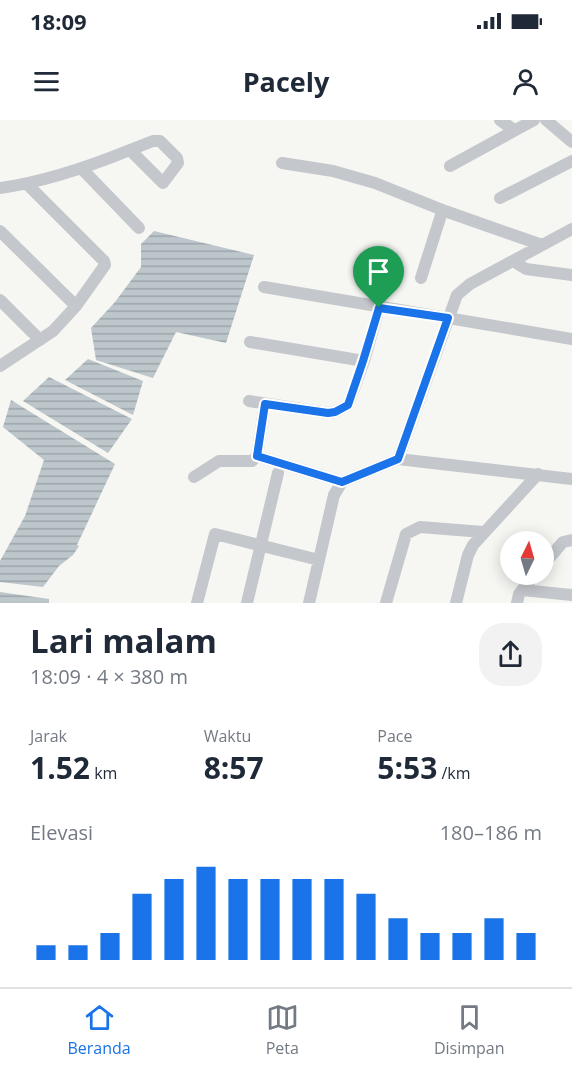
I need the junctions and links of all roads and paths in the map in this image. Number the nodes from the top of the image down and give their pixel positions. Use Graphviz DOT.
graph roads {
  1 [pos="500,120"];
  2 [pos="534,120"];
  3 [pos="546,120"];
  4 [pos="514,130"];
  5 [pos="572,142"];
  6 [pos="130,150"];
  7 [pos="572,161"];
  8 [pos="282,163"];
  9 [pos="450,166"];
  10 [pos="82,169"];
  11 [pos="27,184"];
  12 [pos="0,188"];
  13 [pos="500,198"];
  14 [pos="445,211"];
  15 [pos="139,228"];
  16 [pos="572,230"];
  17 [pos="0,231"];
  18 [pos="542,245"];
  19 [pos="513,261"];
  20 [pos="572,276"];
  21 [pos="421,278"];
  22 [pos="264,287"];
  23 [pos="0,300"];
  24 [pos="76,306"];
  25 [pos="379,308"];
  26 [pos="448,318"];
  27 [pos="572,339"];
  28 [pos="40,340"];
  29 [pos="250,342"];
  30 [pos="363,361"];
  31 [pos="0,366"];
  32 [pos="249,401"];
  33 [pos="265,404"];
  34 [pos="257,456"];
  35 [pos="398,459"];
  36 [pos="278,473"];
  37 [pos="538,474"];
  38 [pos="194,477"];
  39 [pos="572,479"];
  40 [pos="342,482"];
  41 [pos="483,532"];
  42 [pos="572,540"];
  43 [pos="260,545"];
  44 [pos="554,552"];
  45 [pos="319,560"];
  46 [pos="526,585"];
  47 [pos="522,590"];
  48 [pos="572,595"];
  49 [pos="197,603"];
  50 [pos="247,603"];
  51 [pos="309,603"];
  52 [pos="386,603"];
  53 [pos="456,603"];
  54 [pos="517,603"];
  55 [pos="571,603"];
  1 -- 4 [label="street"];
  2 -- 4 [label="street"];
  3 -- 5 [label="street"];
  4 -- 9 [label="street"];
  6 -- 10 [label="street"];
  7 -- 13 [label="street"];
  8 -- 14 [label="street"];
  10 -- 11 [label="street"];
  10 -- 15 [label="street"];
  11 -- 12 [label="street"];
  11 -- 24 [label="street"];
  14 -- 18 [label="street"];
  14 -- 21 [label="street"];
  16 -- 18 [label="street"];
  17 -- 24 [label="street"];
  18 -- 19 [label="street"];
  19 -- 20 [label="street"];
  19 -- 26 [label="street"];
  22 -- 25 [label="street"];
  23 -- 28 [label="street"];
  24 -- 28 [label="street"];
  25 -- 26 [label="street"];
  25 -- 30 [label="street"];
  26 -- 27 [label="street"];
  26 -- 35 [label="street"];
  28 -- 31 [label="street"];
  29 -- 30 [label="street"];
  30 -- 33 [label="street"];
  32 -- 33 [label="street"];
  33 -- 34 [label="street"];
  34 -- 38 [label="street"];
  34 -- 40 [label="street"];
  35 -- 37 [label="street"];
  35 -- 40 [label="street"];
  36 -- 43 [label="street"];
  37 -- 39 [label="street"];
  37 -- 41 [label="street"];
  40 -- 45 [label="street"];
  41 -- 52 [label="street"];
  41 -- 53 [label="street"];
  42 -- 44 [label="street"];
  43 -- 45 [label="street"];
  43 -- 49 [label="street"];
  43 -- 50 [label="street"];
  45 -- 51 [label="street"];
  46 -- 47 [label="street"];
  47 -- 48 [label="street"];
  47 -- 54 [label="street"];
  48 -- 55 [label="street"];
}
